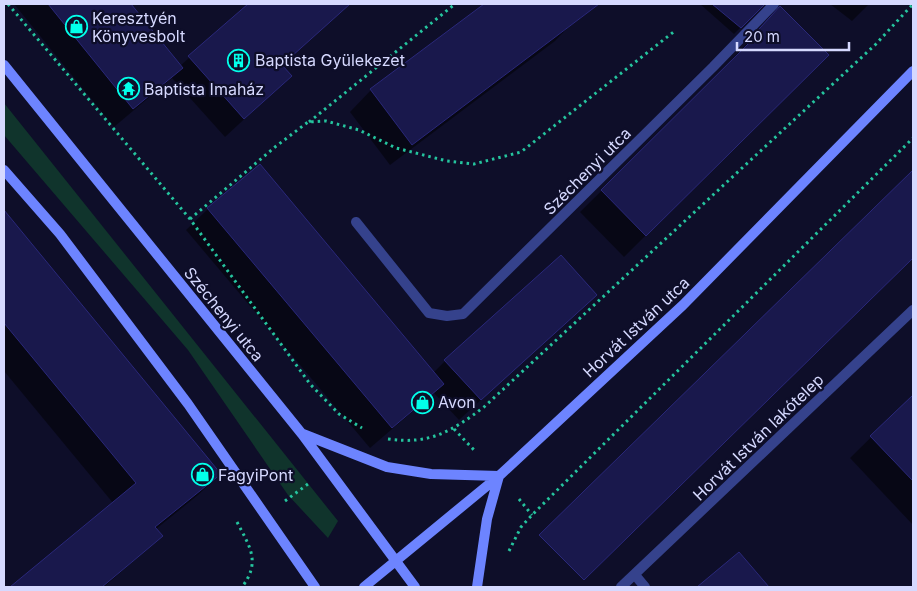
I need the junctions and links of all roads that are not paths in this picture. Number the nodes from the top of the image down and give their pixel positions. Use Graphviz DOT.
graph roads {
  1 [pos="774,4"];
  2 [pos="4,65"];
  3 [pos="913,71"];
  4 [pos="4,170"];
  5 [pos="356,222"];
  6 [pos="913,310"];
  7 [pos="302,434"];
  8 [pos="499,476"];
  9 [pos="395,562"];
  10 [pos="635,575"];
  11 [pos="315,587"];
  12 [pos="364,587"];
  13 [pos="415,587"];
  14 [pos="477,587"];
  15 [pos="621,587"];
  16 [pos="645,587"];
  1 -- 5 [label="street, Széchenyi utca"];
  2 -- 7 [label="main road, Széchenyi utca"];
  3 -- 8 [label="main road, Horvát István utca"];
  4 -- 11 [label="main road"];
  6 -- 10 [label="street, Horvát István lakótelep"];
  7 -- 8 [label="main road"];
  7 -- 9 [label="main road, Széchenyi utca"];
  8 -- 9 [label="main road, Horvát István utca"];
  8 -- 14 [label="main road"];
  9 -- 12 [label="main road, Horvát István utca"];
  9 -- 13 [label="main road, Széchenyi utca"];
  10 -- 15 [label="street, Horvát István lakótelep"];
  10 -- 16 [label="street"];
}
